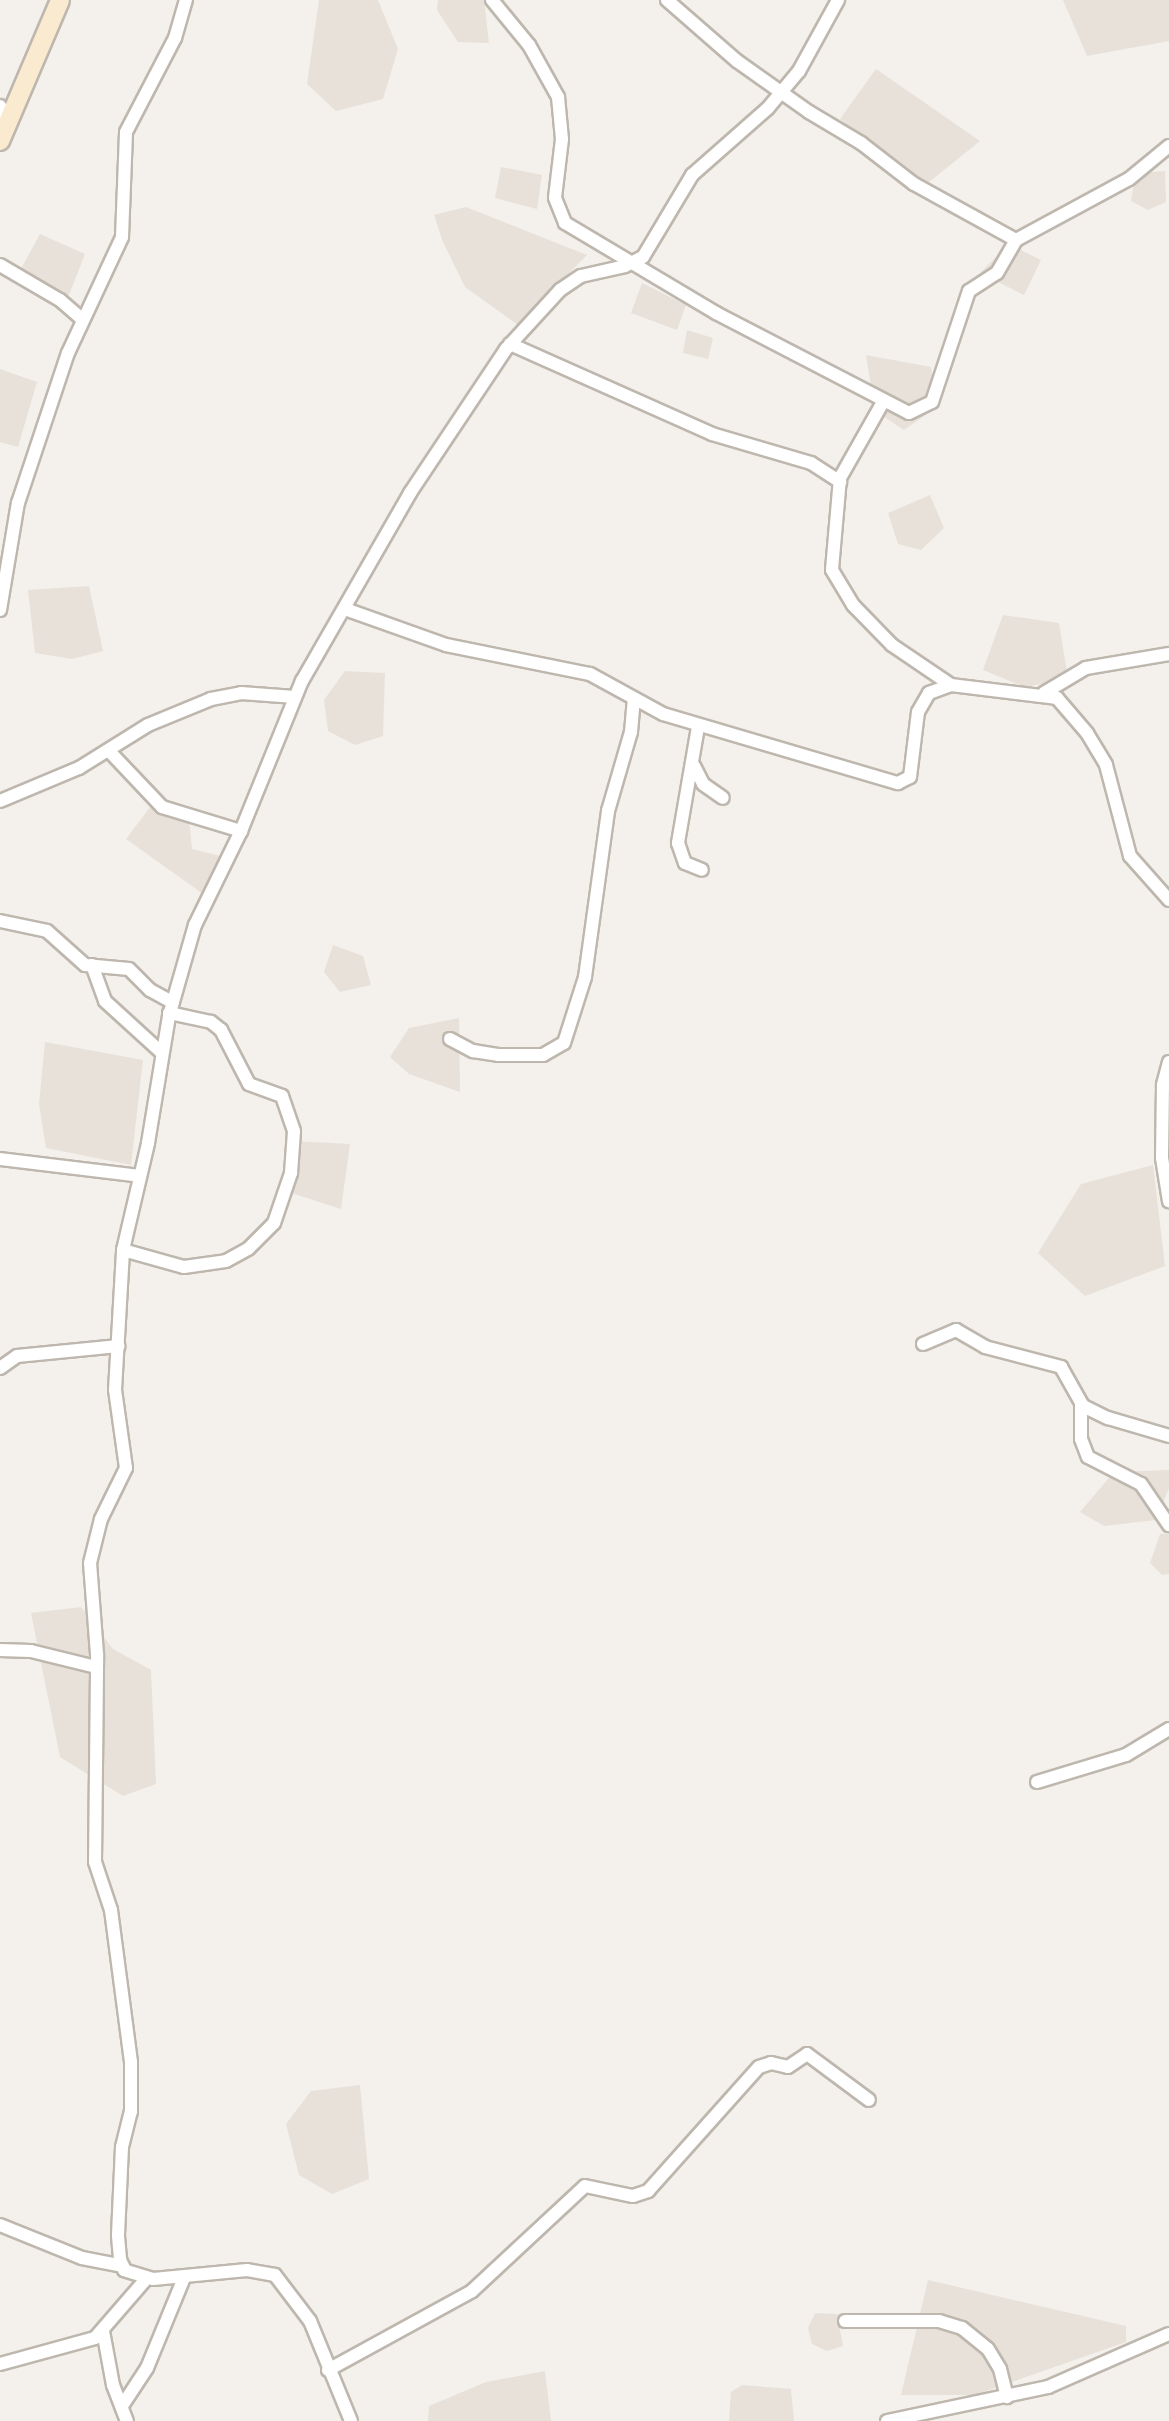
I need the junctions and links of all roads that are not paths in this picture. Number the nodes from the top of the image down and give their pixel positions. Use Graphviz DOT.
graph roads {
  1 [pos="60,0"];
  2 [pos="186,0"];
  3 [pos="492,0"];
  4 [pos="838,0"];
  5 [pos="671,1"];
  6 [pos="782,93"];
  7 [pos="4,114"];
  8 [pos="0,141"];
  9 [pos="1169,146"];
  10 [pos="1016,240"];
  11 [pos="635,262"];
  12 [pos="0,265"];
  13 [pos="82,319"];
  14 [pos="510,344"];
  15 [pos="883,402"];
  16 [pos="840,482"];
  17 [pos="345,609"];
  18 [pos="0,610"];
  19 [pos="1169,654"];
  20 [pos="951,685"];
  21 [pos="1044,693"];
  22 [pos="295,697"];
  23 [pos="634,700"];
  24 [pos="698,727"];
  25 [pos="110,752"];
  26 [pos="694,766"];
  27 [pos="723,798"];
  28 [pos="0,801"];
  29 [pos="241,831"];
  30 [pos="702,870"];
  31 [pos="1169,901"];
  32 [pos="0,920"];
  33 [pos="92,965"];
  34 [pos="171,1008"];
  35 [pos="450,1040"];
  36 [pos="162,1053"];
  37 [pos="1169,1062"];
  38 [pos="0,1159"];
  39 [pos="140,1176"];
  40 [pos="1169,1201"];
  41 [pos="123,1250"];
  42 [pos="923,1344"];
  43 [pos="119,1346"];
  44 [pos="0,1368"];
  45 [pos="1081,1403"];
  46 [pos="1169,1436"];
  47 [pos="1169,1525"];
  48 [pos="0,1650"];
  49 [pos="96,1667"];
  50 [pos="1169,1729"];
  51 [pos="1037,1782"];
  52 [pos="869,2100"];
  53 [pos="0,2225"];
  54 [pos="123,2266"];
  55 [pos="147,2278"];
  56 [pos="184,2278"];
  57 [pos="845,2320"];
  58 [pos="103,2331"];
  59 [pos="1169,2334"];
  60 [pos="0,2364"];
  61 [pos="328,2370"];
  62 [pos="1007,2397"];
  63 [pos="122,2406"];
  64 [pos="127,2421"];
  65 [pos="351,2421"];
  66 [pos="887,2421"];
  1 -- 7 [label="street"];
  2 -- 13 [label="street"];
  3 -- 11 [label="street"];
  4 -- 6 [label="street"];
  5 -- 6 [label="street"];
  6 -- 10 [label="street"];
  6 -- 11 [label="street"];
  7 -- 8 [label="street"];
  9 -- 10 [label="street"];
  10 -- 15 [label="street"];
  11 -- 14 [label="street"];
  11 -- 15 [label="street"];
  12 -- 13 [label="street"];
  13 -- 18 [label="street"];
  14 -- 16 [label="street"];
  14 -- 17 [label="street"];
  15 -- 16 [label="street"];
  16 -- 20 [label="street"];
  17 -- 22 [label="street"];
  17 -- 23 [label="street"];
  19 -- 21 [label="street"];
  20 -- 21 [label="street"];
  20 -- 24 [label="street"];
  21 -- 31 [label="street"];
  22 -- 25 [label="street"];
  22 -- 29 [label="street"];
  23 -- 24 [label="street"];
  23 -- 35 [label="street"];
  24 -- 26 [label="street"];
  25 -- 28 [label="street"];
  25 -- 29 [label="street"];
  26 -- 27 [label="street"];
  26 -- 30 [label="street"];
  29 -- 34 [label="street"];
  32 -- 33 [label="street"];
  33 -- 34 [label="street"];
  33 -- 36 [label="street"];
  34 -- 36 [label="street"];
  34 -- 41 [label="street"];
  36 -- 39 [label="street"];
  37 -- 40 [label="street"];
  38 -- 39 [label="street"];
  39 -- 41 [label="street"];
  41 -- 43 [label="street"];
  42 -- 45 [label="street"];
  43 -- 44 [label="street"];
  43 -- 49 [label="street"];
  45 -- 46 [label="street"];
  45 -- 47 [label="street"];
  48 -- 49 [label="street"];
  49 -- 54 [label="street"];
  50 -- 51 [label="street"];
  52 -- 61 [label="street"];
  53 -- 54 [label="street"];
  54 -- 55 [label="street"];
  55 -- 56 [label="street"];
  55 -- 58 [label="street"];
  56 -- 61 [label="street"];
  56 -- 63 [label="street"];
  57 -- 62 [label="street"];
  58 -- 60 [label="street"];
  58 -- 63 [label="street"];
  59 -- 62 [label="street"];
  61 -- 65 [label="street"];
  62 -- 66 [label="street"];
  63 -- 64 [label="street"];
}
